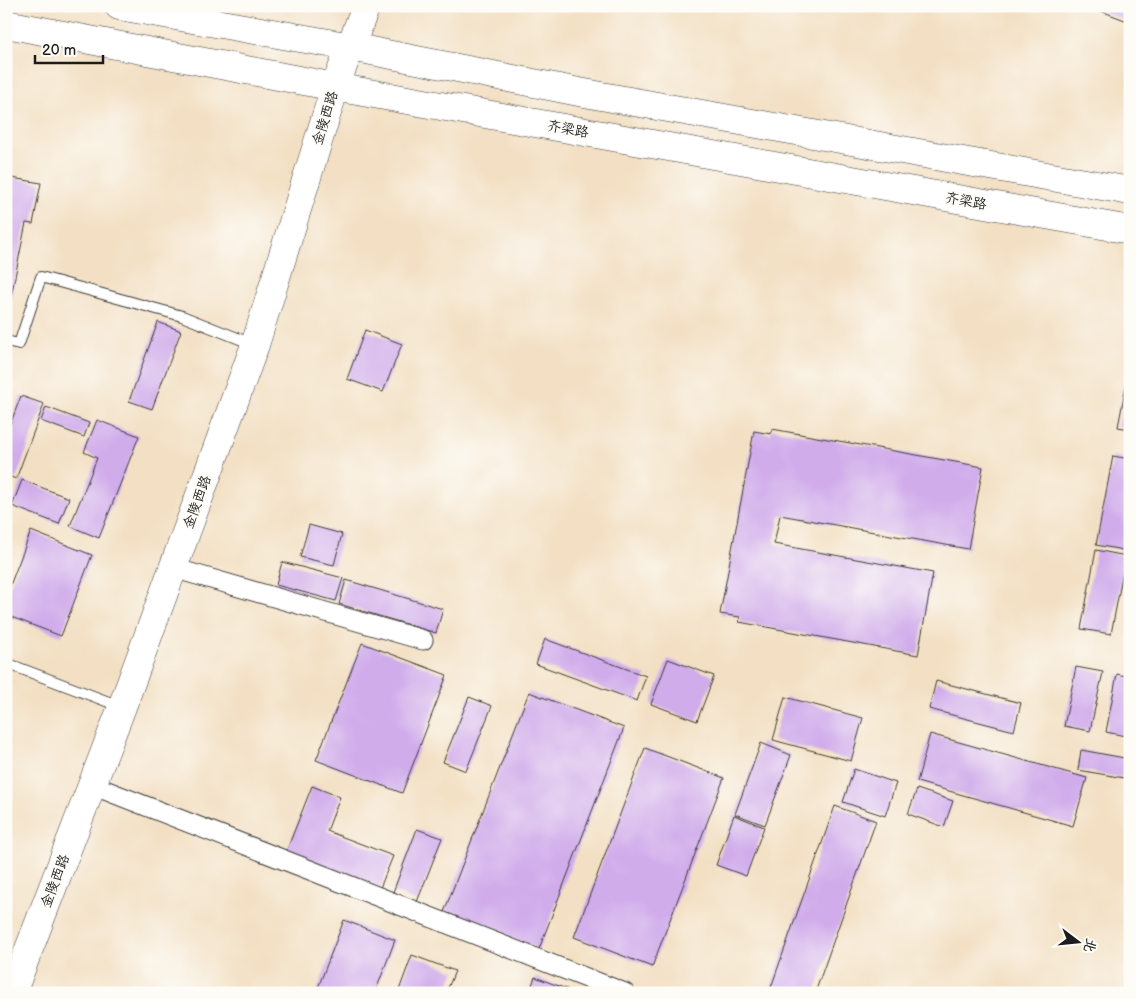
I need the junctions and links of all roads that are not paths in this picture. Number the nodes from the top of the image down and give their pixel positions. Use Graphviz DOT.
graph roads {
  1 [pos="119,6"];
  2 [pos="366,6"];
  3 [pos="6,24"];
  4 [pos="351,47"];
  5 [pos="335,87"];
  6 [pos="1130,191"];
  7 [pos="1130,230"];
  8 [pos="6,341"];
  9 [pos="255,345"];
  10 [pos="173,568"];
  11 [pos="423,640"];
  12 [pos="6,663"];
  13 [pos="122,707"];
  14 [pos="92,785"];
  15 [pos="12,993"];
  16 [pos="626,993"];
  1 -- 4 [label="main road"];
  2 -- 4 [label="main road, 金陵西路"];
  3 -- 5 [label="main road, 齐梁路"];
  4 -- 5 [label="main road, 金陵西路"];
  4 -- 6 [label="main road"];
  5 -- 7 [label="main road, 齐梁路"];
  5 -- 9 [label="main road, 金陵西路"];
  8 -- 9 [label="lane"];
  9 -- 10 [label="main road, 金陵西路"];
  10 -- 11 [label="street"];
  10 -- 13 [label="main road, 金陵西路"];
  12 -- 13 [label="lane"];
  13 -- 14 [label="main road, 金陵西路"];
  14 -- 15 [label="main road, 金陵西路"];
  14 -- 16 [label="street"];
}
